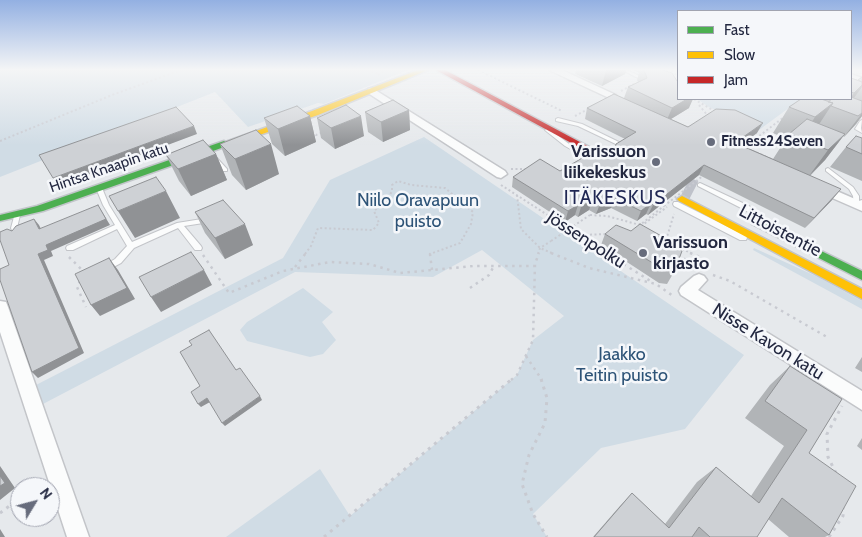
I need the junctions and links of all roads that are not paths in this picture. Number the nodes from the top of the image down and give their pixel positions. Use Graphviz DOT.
graph roads {
  1 [pos="361,95"];
  2 [pos="378,95"];
  3 [pos="487,95"];
  4 [pos="515,95"];
  5 [pos="604,95"];
  6 [pos="612,99"];
  7 [pos="862,122"];
  8 [pos="862,130"];
  9 [pos="619,148"];
  10 [pos="207,150"];
  11 [pos="600,160"];
  12 [pos="225,170"];
  13 [pos="828,170"];
  14 [pos="501,174"];
  15 [pos="806,182"];
  16 [pos="697,187"];
  17 [pos="99,188"];
  18 [pos="860,204"];
  19 [pos="675,205"];
  20 [pos="17,215"];
  21 [pos="0,218"];
  22 [pos="217,222"];
  23 [pos="179,224"];
  24 [pos="119,226"];
  25 [pos="16,234"];
  26 [pos="131,246"];
  27 [pos="70,248"];
  28 [pos="198,248"];
  29 [pos="102,270"];
  30 [pos="703,274"];
  31 [pos="862,276"];
  32 [pos="862,294"];
  33 [pos="0,307"];
  34 [pos="5,337"];
  35 [pos="862,401"];
  36 [pos="78,537"];
  1 -- 10 [label="main road, Hintsa Knaapin katu"];
  2 -- 14 [label="street"];
  3 -- 11 [label="main road"];
  4 -- 9 [label="main road"];
  5 -- 6 [label="street"];
  7 -- 8 [label="lane"];
  10 -- 12 [label="lane"];
  10 -- 17 [label="main road, Hintsa Knaapin katu"];
  13 -- 18 [label="lane"];
  15 -- 18 [label="street"];
  16 -- 31 [label="main road, Littoistentie"];
  17 -- 20 [label="main road, Hintsa Knaapin katu"];
  17 -- 24 [label="lane"];
  19 -- 32 [label="main road, Littoistentie"];
  20 -- 21 [label="main road, Hintsa Knaapin katu"];
  20 -- 25 [label="lane"];
  22 -- 23 [label="lane"];
  23 -- 26 [label="lane"];
  23 -- 28 [label="lane"];
  24 -- 26 [label="lane"];
  24 -- 27 [label="lane"];
  26 -- 29 [label="lane"];
  30 -- 35 [label="street, Nisse Kavon katu"];
  33 -- 34 [label="street"];
  34 -- 36 [label="street"];
}
